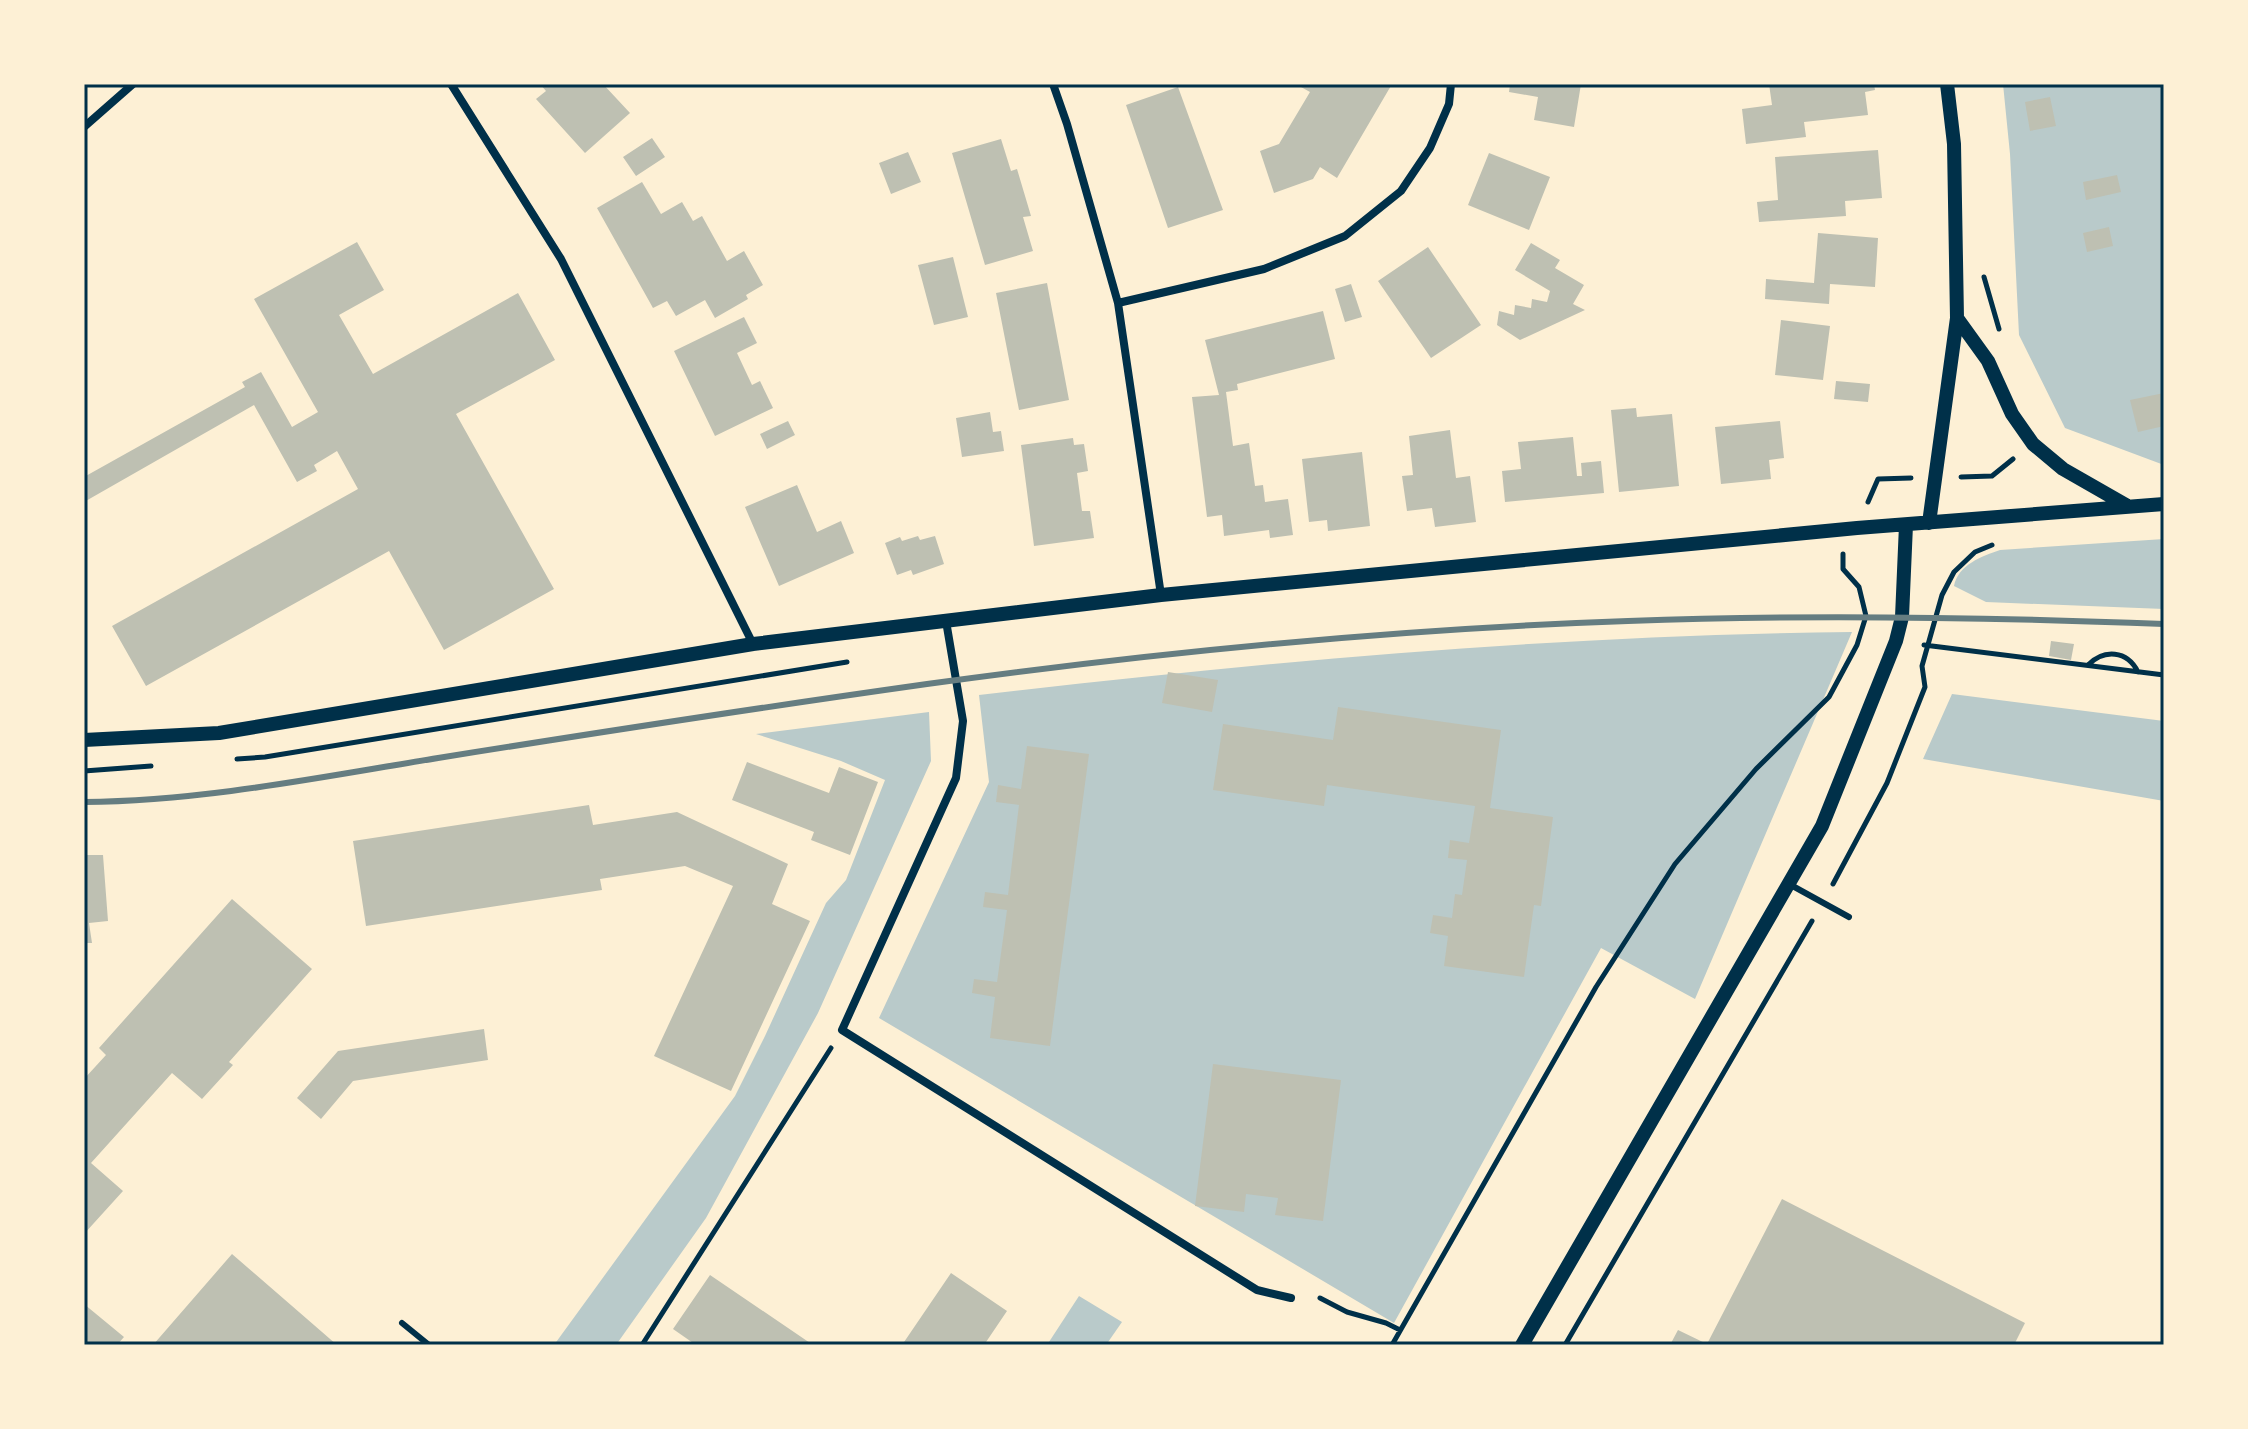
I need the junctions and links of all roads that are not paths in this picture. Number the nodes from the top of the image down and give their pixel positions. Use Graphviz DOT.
graph roads {
  1 [pos="133,84"];
  2 [pos="451,84"];
  3 [pos="1053,84"];
  4 [pos="1451,84"];
  5 [pos="1947,84"];
  6 [pos="84,127"];
  7 [pos="1118,303"];
  8 [pos="1957,318"];
  9 [pos="2164,504"];
  10 [pos="2126,506"];
  11 [pos="1929,523"];
  12 [pos="1906,525"];
  13 [pos="1161,595"];
  14 [pos="946,621"];
  15 [pos="753,644"];
  16 [pos="84,740"];
  17 [pos="1789,883"];
  18 [pos="1849,917"];
  19 [pos="1291,1298"];
  20 [pos="402,1323"];
  21 [pos="429,1345"];
  22 [pos="1522,1345"];
  1 -- 6 [label="street"];
  2 -- 15 [label="street"];
  3 -- 7 [label="street"];
  4 -- 7 [label="street"];
  5 -- 8 [label="street"];
  7 -- 13 [label="street"];
  8 -- 10 [label="street"];
  8 -- 11 [label="street"];
  9 -- 10 [label="street"];
  10 -- 11 [label="street"];
  11 -- 12 [label="street"];
  12 -- 13 [label="street"];
  12 -- 17 [label="street"];
  13 -- 14 [label="street"];
  14 -- 15 [label="street"];
  14 -- 19 [label="street"];
  15 -- 16 [label="street"];
  17 -- 18 [label="lane"];
  17 -- 22 [label="street"];
  20 -- 21 [label="lane"];
}
